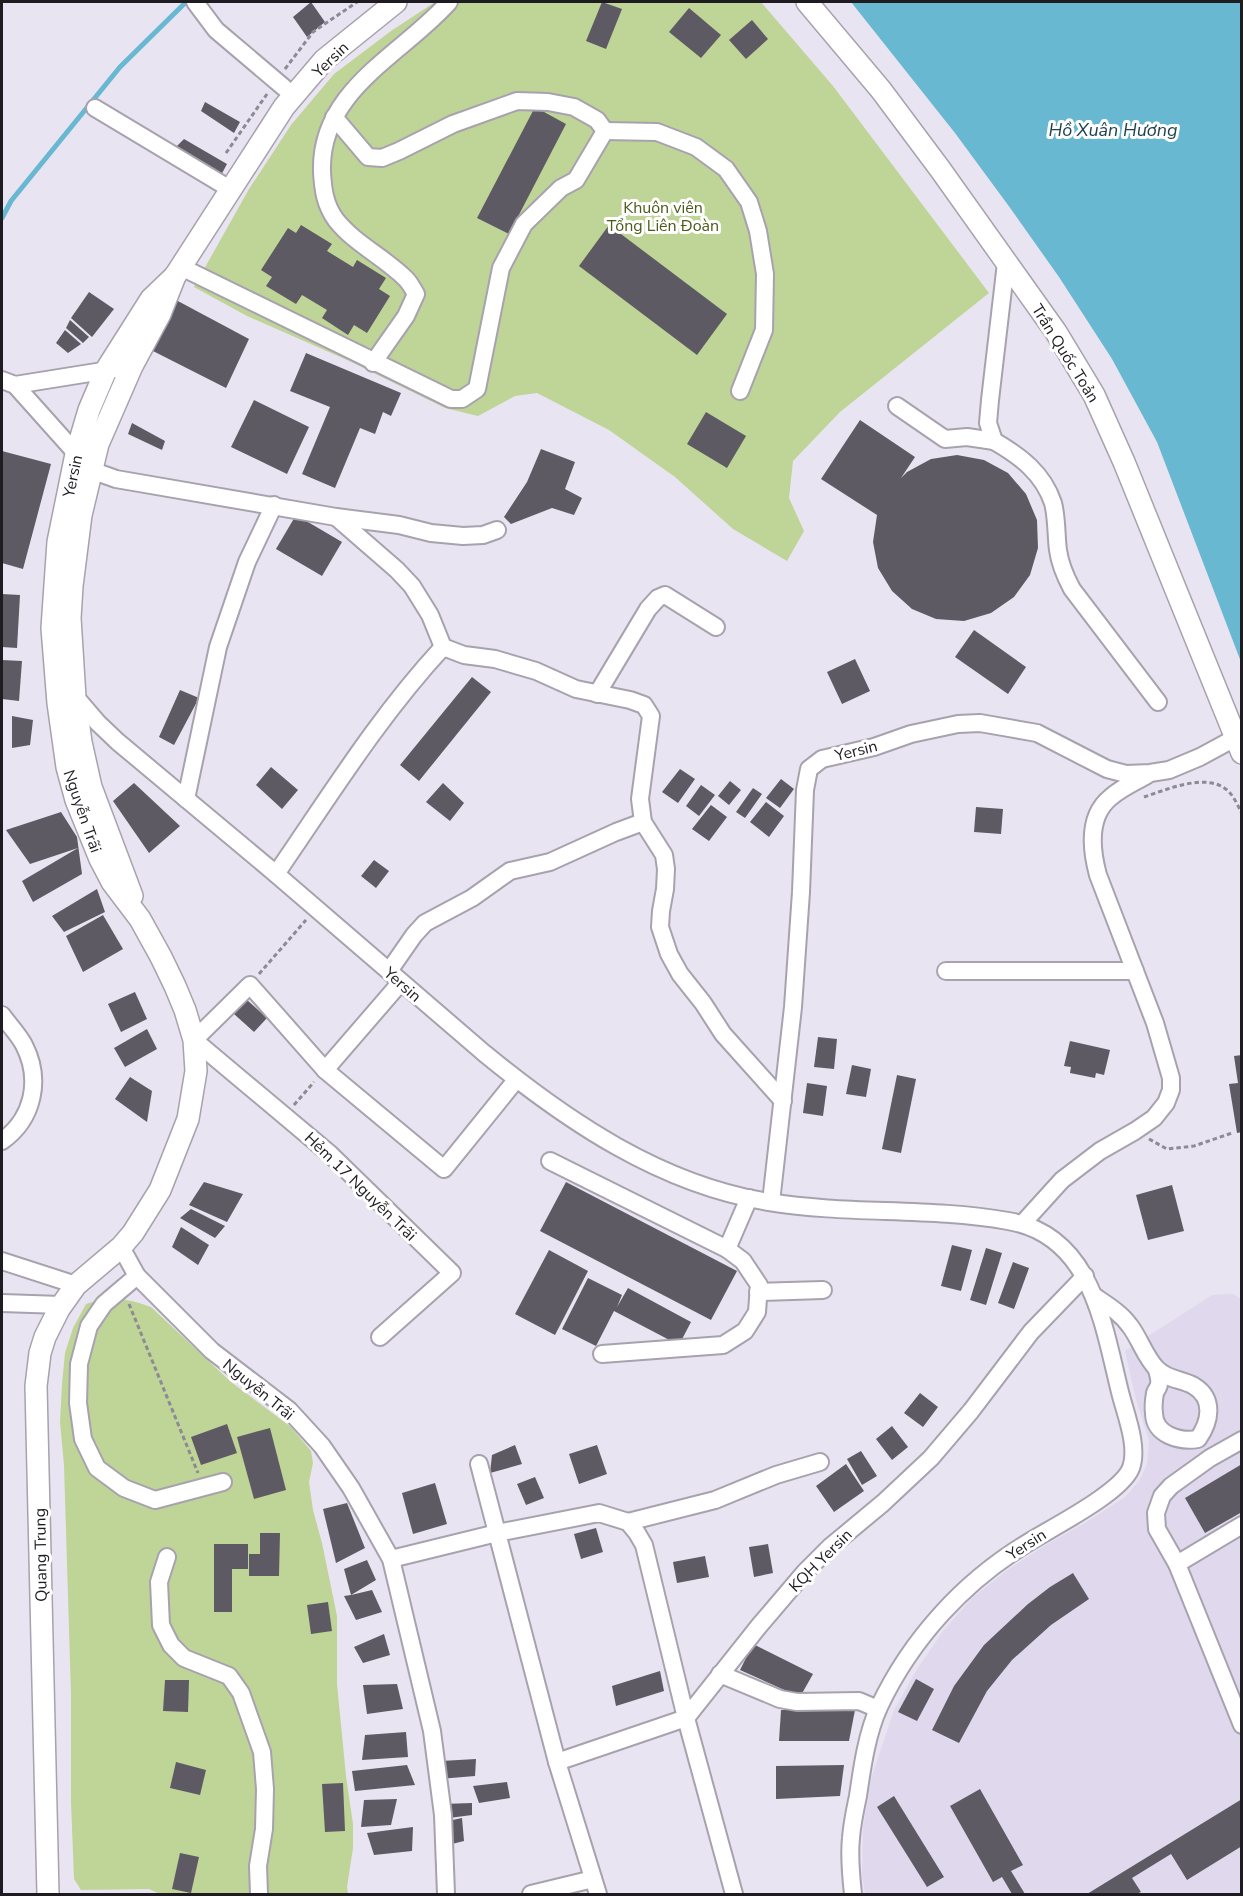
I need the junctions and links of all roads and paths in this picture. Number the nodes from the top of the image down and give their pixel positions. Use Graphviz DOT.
graph roads {
  1 [pos="396,2"];
  2 [pos="448,2"];
  3 [pos="807,2"];
  4 [pos="196,3"];
  5 [pos="294,96"];
  6 [pos="94,108"];
  7 [pos="334,117"];
  8 [pos="605,131"];
  9 [pos="230,189"];
  10 [pos="1006,263"];
  11 [pos="178,272"];
  12 [pos="373,363"];
  13 [pos="132,366"];
  14 [pos="106,370"];
  15 [pos="8,382"];
  16 [pos="740,390"];
  17 [pos="897,406"];
  18 [pos="994,441"];
  19 [pos="76,454"];
  20 [pos="91,470"];
  21 [pos="274,505"];
  22 [pos="336,517"];
  23 [pos="497,530"];
  24 [pos="716,627"];
  25 [pos="443,648"];
  26 [pos="54,656"];
  27 [pos="597,694"];
  28 [pos="75,698"];
  29 [pos="1158,702"];
  30 [pos="1238,746"];
  31 [pos="1150,773"];
  32 [pos="1140,798"];
  33 [pos="186,799"];
  34 [pos="1242,814"];
  35 [pos="643,822"];
  36 [pos="276,874"];
  37 [pos="316,908"];
  38 [pos="140,919"];
  39 [pos="946,971"];
  40 [pos="1136,971"];
  41 [pos="395,977"];
  42 [pos="250,985"];
  43 [pos="2,1015"];
  44 [pos="194,1040"];
  45 [pos="324,1070"];
  46 [pos="516,1080"];
  47 [pos="783,1101"];
  48 [pos="285,1116"];
  49 [pos="1155,1132"];
  50 [pos="1232,1133"];
  51 [pos="2,1141"];
  52 [pos="550,1161"];
  53 [pos="749,1198"];
  54 [pos="771,1202"];
  55 [pos="1023,1223"];
  56 [pos="121,1247"];
  57 [pos="727,1249"];
  58 [pos="2,1261"];
  59 [pos="137,1276"];
  60 [pos="1085,1276"];
  61 [pos="76,1285"];
  62 [pos="123,1288"];
  63 [pos="823,1290"];
  64 [pos="758,1292"];
  65 [pos="1094,1296"];
  66 [pos="2,1303"];
  67 [pos="61,1305"];
  68 [pos="380,1337"];
  69 [pos="602,1354"];
  70 [pos="1157,1370"];
  71 [pos="1198,1439"];
  72 [pos="1242,1440"];
  73 [pos="1210,1458"];
  74 [pos="820,1462"];
  75 [pos="479,1464"];
  76 [pos="223,1482"];
  77 [pos="204,1487"];
  78 [pos="628,1522"];
  79 [pos="1242,1525"];
  80 [pos="497,1533"];
  81 [pos="167,1557"];
  82 [pos="391,1558"];
  83 [pos="1177,1564"];
  84 [pos="720,1674"];
  85 [pos="878,1709"];
  86 [pos="686,1718"];
  87 [pos="1242,1725"];
  88 [pos="557,1762"];
  89 [pos="595,1887"];
  90 [pos="48,1894"];
  91 [pos="259,1894"];
  92 [pos="446,1894"];
  93 [pos="531,1894"];
  94 [pos="734,1894"];
  95 [pos="853,1894"];
  1 -- 5 [label="main road, Yersin"];
  2 -- 7 [label="street"];
  3 -- 10 [label="main road, Trần Quốc Toản"];
  4 -- 5 [label="street"];
  5 -- 9 [label="main road, Yersin"];
  6 -- 9 [label="street"];
  7 -- 8 [label="street"];
  7 -- 12 [label="street"];
  8 -- 12 [label="street"];
  8 -- 16 [label="street"];
  9 -- 11 [label="main road, Yersin"];
  10 -- 18 [label="street"];
  10 -- 30 [label="main road, Trần Quốc Toản"];
  11 -- 12 [label="street"];
  11 -- 13 [label="main road, Yersin"];
  11 -- 14 [label="main road, Yersin"];
  13 -- 14 [label="street"];
  13 -- 20 [label="main road, Yersin"];
  14 -- 15 [label="street"];
  14 -- 19 [label="main road, Yersin"];
  15 -- 19 [label="street"];
  17 -- 18 [label="street"];
  18 -- 29 [label="street"];
  19 -- 20 [label="street"];
  19 -- 26 [label="main road, Yersin"];
  20 -- 21 [label="street"];
  20 -- 28 [label="main road, Yersin"];
  21 -- 22 [label="street"];
  21 -- 33 [label="street"];
  22 -- 23 [label="street"];
  22 -- 25 [label="street"];
  24 -- 27 [label="street"];
  25 -- 27 [label="street"];
  25 -- 36 [label="street"];
  26 -- 28 [label="street, Yersin"];
  26 -- 38 [label="main road, Nguyễn Trãi"];
  27 -- 35 [label="street"];
  28 -- 33 [label="street, Yersin"];
  28 -- 38 [label="main road, Nguyễn Trãi"];
  30 -- 31 [label="street, Yersin"];
  31 -- 40 [label="street, Yersin"];
  31 -- 47 [label="street, Yersin"];
  32 -- 34 [label="path"];
  33 -- 36 [label="street, Yersin"];
  35 -- 41 [label="street"];
  35 -- 47 [label="street"];
  36 -- 37 [label="street, Yersin"];
  37 -- 41 [label="street, Yersin"];
  37 -- 42 [label="path"];
  38 -- 44 [label="main road, Nguyễn Trãi"];
  39 -- 40 [label="street"];
  40 -- 55 [label="street, Yersin"];
  41 -- 45 [label="street"];
  41 -- 46 [label="street, Yersin"];
  42 -- 44 [label="street"];
  42 -- 45 [label="street"];
  43 -- 51 [label="street"];
  44 -- 48 [label="street, Hẻm 17 Nguyễn Trãi"];
  44 -- 56 [label="main road, Nguyễn Trãi"];
  45 -- 46 [label="street"];
  45 -- 48 [label="path"];
  46 -- 53 [label="street, Yersin"];
  47 -- 54 [label="street, Yersin"];
  48 -- 68 [label="street, Hẻm 17 Nguyễn Trãi"];
  49 -- 50 [label="path"];
  52 -- 57 [label="street"];
  53 -- 54 [label="street, Yersin"];
  53 -- 57 [label="street"];
  54 -- 55 [label="street, Yersin"];
  55 -- 60 [label="street, Yersin"];
  56 -- 59 [label="street, Nguyễn Trãi"];
  56 -- 61 [label="main road, Quang Trung"];
  57 -- 64 [label="street"];
  58 -- 61 [label="street"];
  59 -- 62 [label="street"];
  59 -- 82 [label="street, Nguyễn Trãi"];
  60 -- 65 [label="street, Yersin"];
  60 -- 84 [label="street, KQH Yersin"];
  61 -- 67 [label="main road, Quang Trung"];
  62 -- 77 [label="path"];
  62 -- 77 [label="street"];
  63 -- 64 [label="street"];
  64 -- 69 [label="street"];
  65 -- 70 [label="street"];
  65 -- 85 [label="street, Yersin"];
  66 -- 67 [label="street"];
  67 -- 90 [label="main road, Quang Trung"];
  70 -- 71 [label="street"];
  70 -- 71 [label="street"];
  71 -- 73 [label="street"];
  72 -- 73 [label="street"];
  73 -- 83 [label="street"];
  74 -- 78 [label="street"];
  75 -- 80 [label="street"];
  76 -- 77 [label="street"];
  78 -- 80 [label="street"];
  78 -- 86 [label="street"];
  79 -- 83 [label="street"];
  80 -- 82 [label="street"];
  80 -- 88 [label="street"];
  81 -- 91 [label="street"];
  82 -- 92 [label="street, Nguyễn Trãi"];
  83 -- 87 [label="street"];
  84 -- 85 [label="street"];
  84 -- 86 [label="street, KQH Yersin"];
  85 -- 95 [label="street, Yersin"];
  86 -- 88 [label="street"];
  86 -- 94 [label="street"];
  88 -- 89 [label="street"];
  89 -- 93 [label="street"];
}
